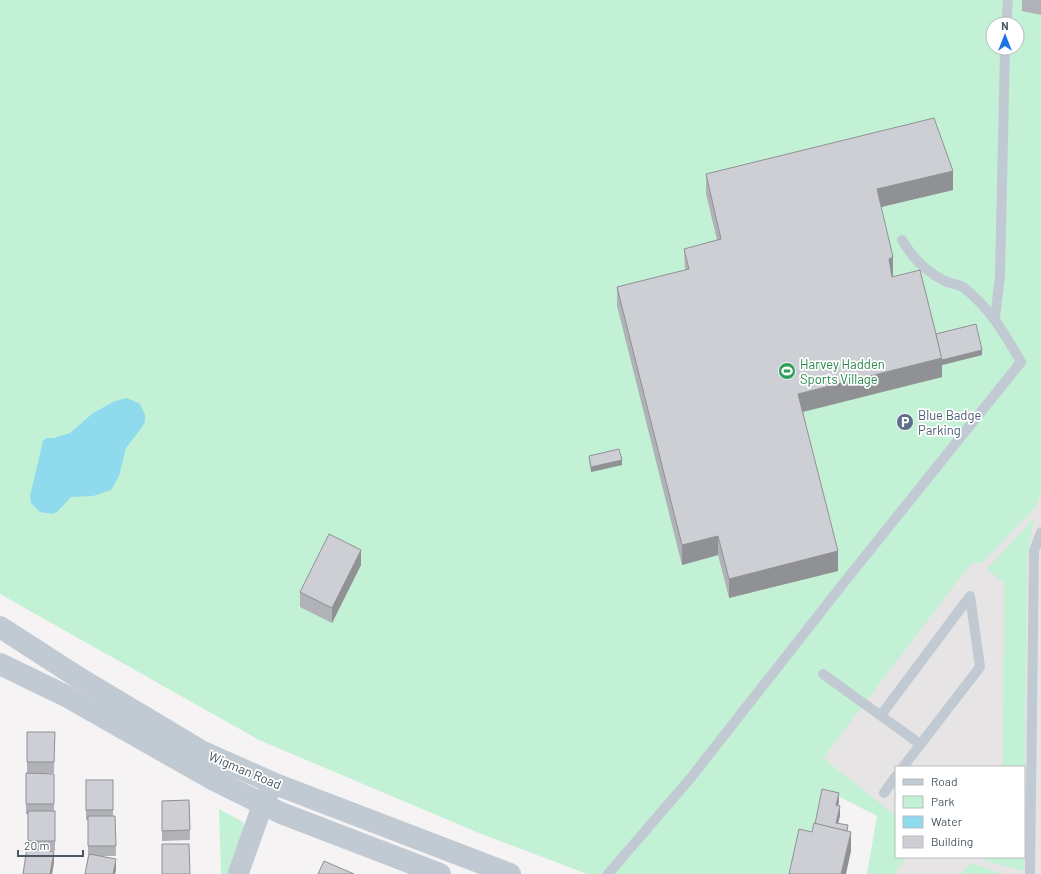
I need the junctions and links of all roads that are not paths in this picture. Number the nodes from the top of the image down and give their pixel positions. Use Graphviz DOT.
graph roads {
  1 [pos="1008,0"];
  2 [pos="1007,16"];
  3 [pos="1005,56"];
  4 [pos="902,240"];
  5 [pos="995,318"];
  6 [pos="1041,532"];
  7 [pos="0,626"];
  8 [pos="0,664"];
  9 [pos="823,674"];
  10 [pos="881,715"];
  11 [pos="920,744"];
  12 [pos="904,766"];
  13 [pos="895,777"];
  14 [pos="275,784"];
  15 [pos="884,793"];
  16 [pos="261,804"];
  17 [pos="238,874"];
  18 [pos="440,874"];
  19 [pos="510,874"];
  20 [pos="608,874"];
  21 [pos="1030,874"];
  1 -- 2 [label="lane"];
  3 -- 5 [label="lane"];
  4 -- 5 [label="lane"];
  5 -- 20 [label="lane"];
  6 -- 21 [label="lane"];
  7 -- 14 [label="street, Wigman Road"];
  8 -- 16 [label="street, Wigman Road"];
  9 -- 10 [label="lane"];
  10 -- 11 [label="lane"];
  10 -- 11 [label="lane"];
  11 -- 12 [label="lane"];
  13 -- 15 [label="lane"];
  14 -- 16 [label="street"];
  14 -- 19 [label="street, Wigman Road"];
  16 -- 17 [label="street"];
  16 -- 18 [label="street, Wigman Road"];
}
